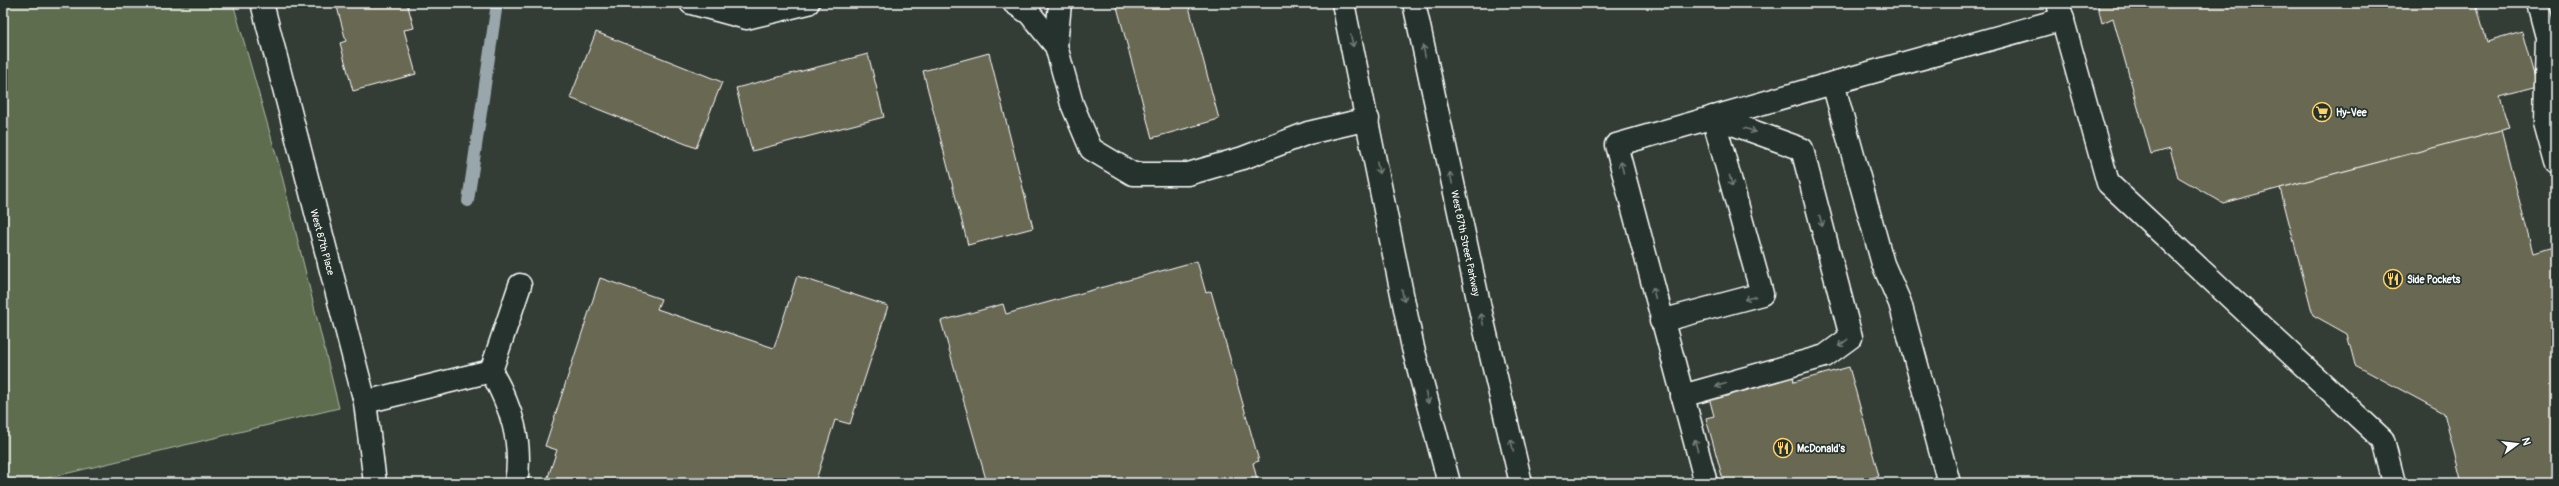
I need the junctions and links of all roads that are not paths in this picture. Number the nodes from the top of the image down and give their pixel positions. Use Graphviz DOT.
graph roads {
  1 [pos="262,3"];
  2 [pos="691,3"];
  3 [pos="808,3"];
  4 [pos="1014,3"];
  5 [pos="1060,3"];
  6 [pos="1344,3"];
  7 [pos="1414,3"];
  8 [pos="2538,3"];
  9 [pos="2060,11"];
  10 [pos="1056,46"];
  11 [pos="1833,83"];
  12 [pos="1713,117"];
  13 [pos="1368,119"];
  14 [pos="2556,163"];
  15 [pos="520,285"];
  16 [pos="1661,321"];
  17 [pos="491,371"];
  18 [pos="1682,396"];
  19 [pos="365,402"];
  20 [pos="375,483"];
  21 [pos="516,483"];
  22 [pos="1449,483"];
  23 [pos="1521,483"];
  24 [pos="1706,483"];
  25 [pos="1949,483"];
  26 [pos="2394,483"];
  1 -- 19 [label="street, West 87th Place"];
  2 -- 3 [label="street"];
  4 -- 10 [label="street"];
  5 -- 10 [label="street"];
  6 -- 13 [label="street, one-way"];
  23 -- 7 [label="street, West 87th Street Parkway, one-way"];
  8 -- 14 [label="street"];
  9 -- 11 [label="street"];
  9 -- 26 [label="street"];
  10 -- 13 [label="street"];
  11 -- 12 [label="street"];
  11 -- 25 [label="street"];
  16 -- 12 [label="street, one-way"];
  12 -- 16 [label="street, one-way"];
  12 -- 18 [label="street, one-way"];
  13 -- 22 [label="street, one-way"];
  15 -- 17 [label="street"];
  16 -- 18 [label="street"];
  17 -- 19 [label="street"];
  17 -- 21 [label="street"];
  24 -- 18 [label="street, one-way"];
  19 -- 20 [label="street, West 87th Place"];
}
